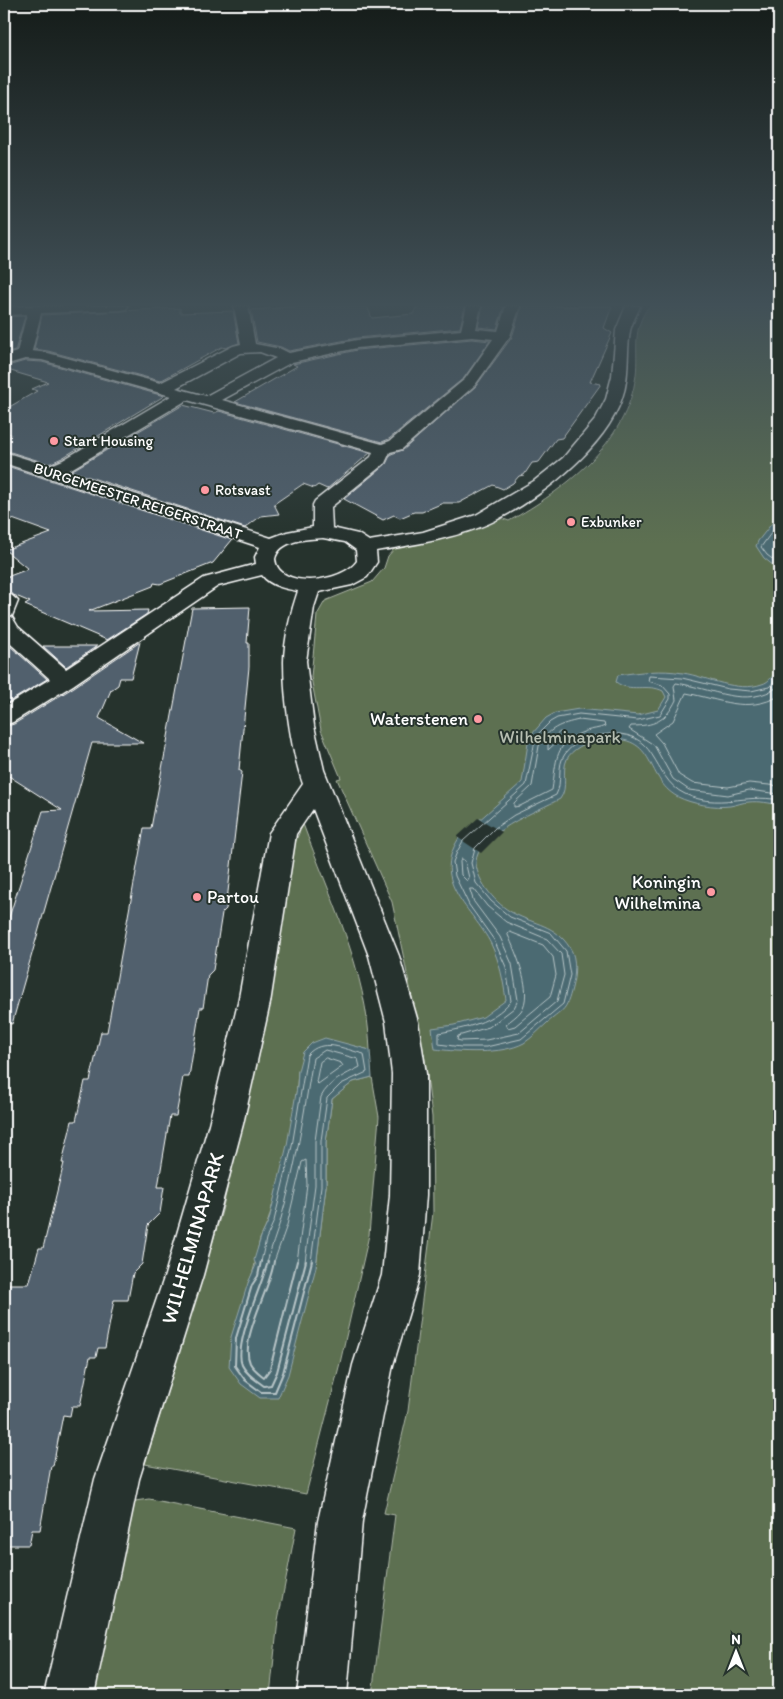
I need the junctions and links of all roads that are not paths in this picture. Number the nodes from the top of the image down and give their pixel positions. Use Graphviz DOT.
graph roads {
  1 [pos="148,385"];
  2 [pos="168,385"];
  3 [pos="238,385"];
  4 [pos="466,385"];
  5 [pos="618,385"];
  6 [pos="161,389"];
  7 [pos="183,396"];
  8 [pos="209,401"];
  9 [pos="382,450"];
  10 [pos="4,456"];
  11 [pos="50,472"];
  12 [pos="323,532"];
  13 [pos="273,545"];
  14 [pos="366,548"];
  15 [pos="266,568"];
  16 [pos="310,587"];
  17 [pos="4,599"];
  18 [pos="5,625"];
  19 [pos="65,680"];
  20 [pos="4,717"];
  21 [pos="316,785"];
  22 [pos="69,1695"];
  23 [pos="322,1695"];
  1 -- 6 [label="street"];
  2 -- 6 [label="street"];
  3 -- 8 [label="street"];
  4 -- 9 [label="street"];
  5 -- 14 [label="street"];
  6 -- 7 [label="street"];
  7 -- 8 [label="street"];
  7 -- 11 [label="street"];
  8 -- 9 [label="street"];
  9 -- 12 [label="street"];
  10 -- 11 [label="street, BURGEMEESTER REIGERSTRAAT"];
  11 -- 13 [label="street, BURGEMEESTER REIGERSTRAAT"];
  12 -- 13 [label="street"];
  12 -- 14 [label="street"];
  13 -- 15 [label="street"];
  14 -- 16 [label="street"];
  15 -- 16 [label="street"];
  15 -- 19 [label="street"];
  16 -- 21 [label="street"];
  17 -- 18 [label="street"];
  18 -- 19 [label="street"];
  19 -- 20 [label="street"];
  21 -- 22 [label="street, WILHELMINAPARK"];
  21 -- 23 [label="street"];
}
